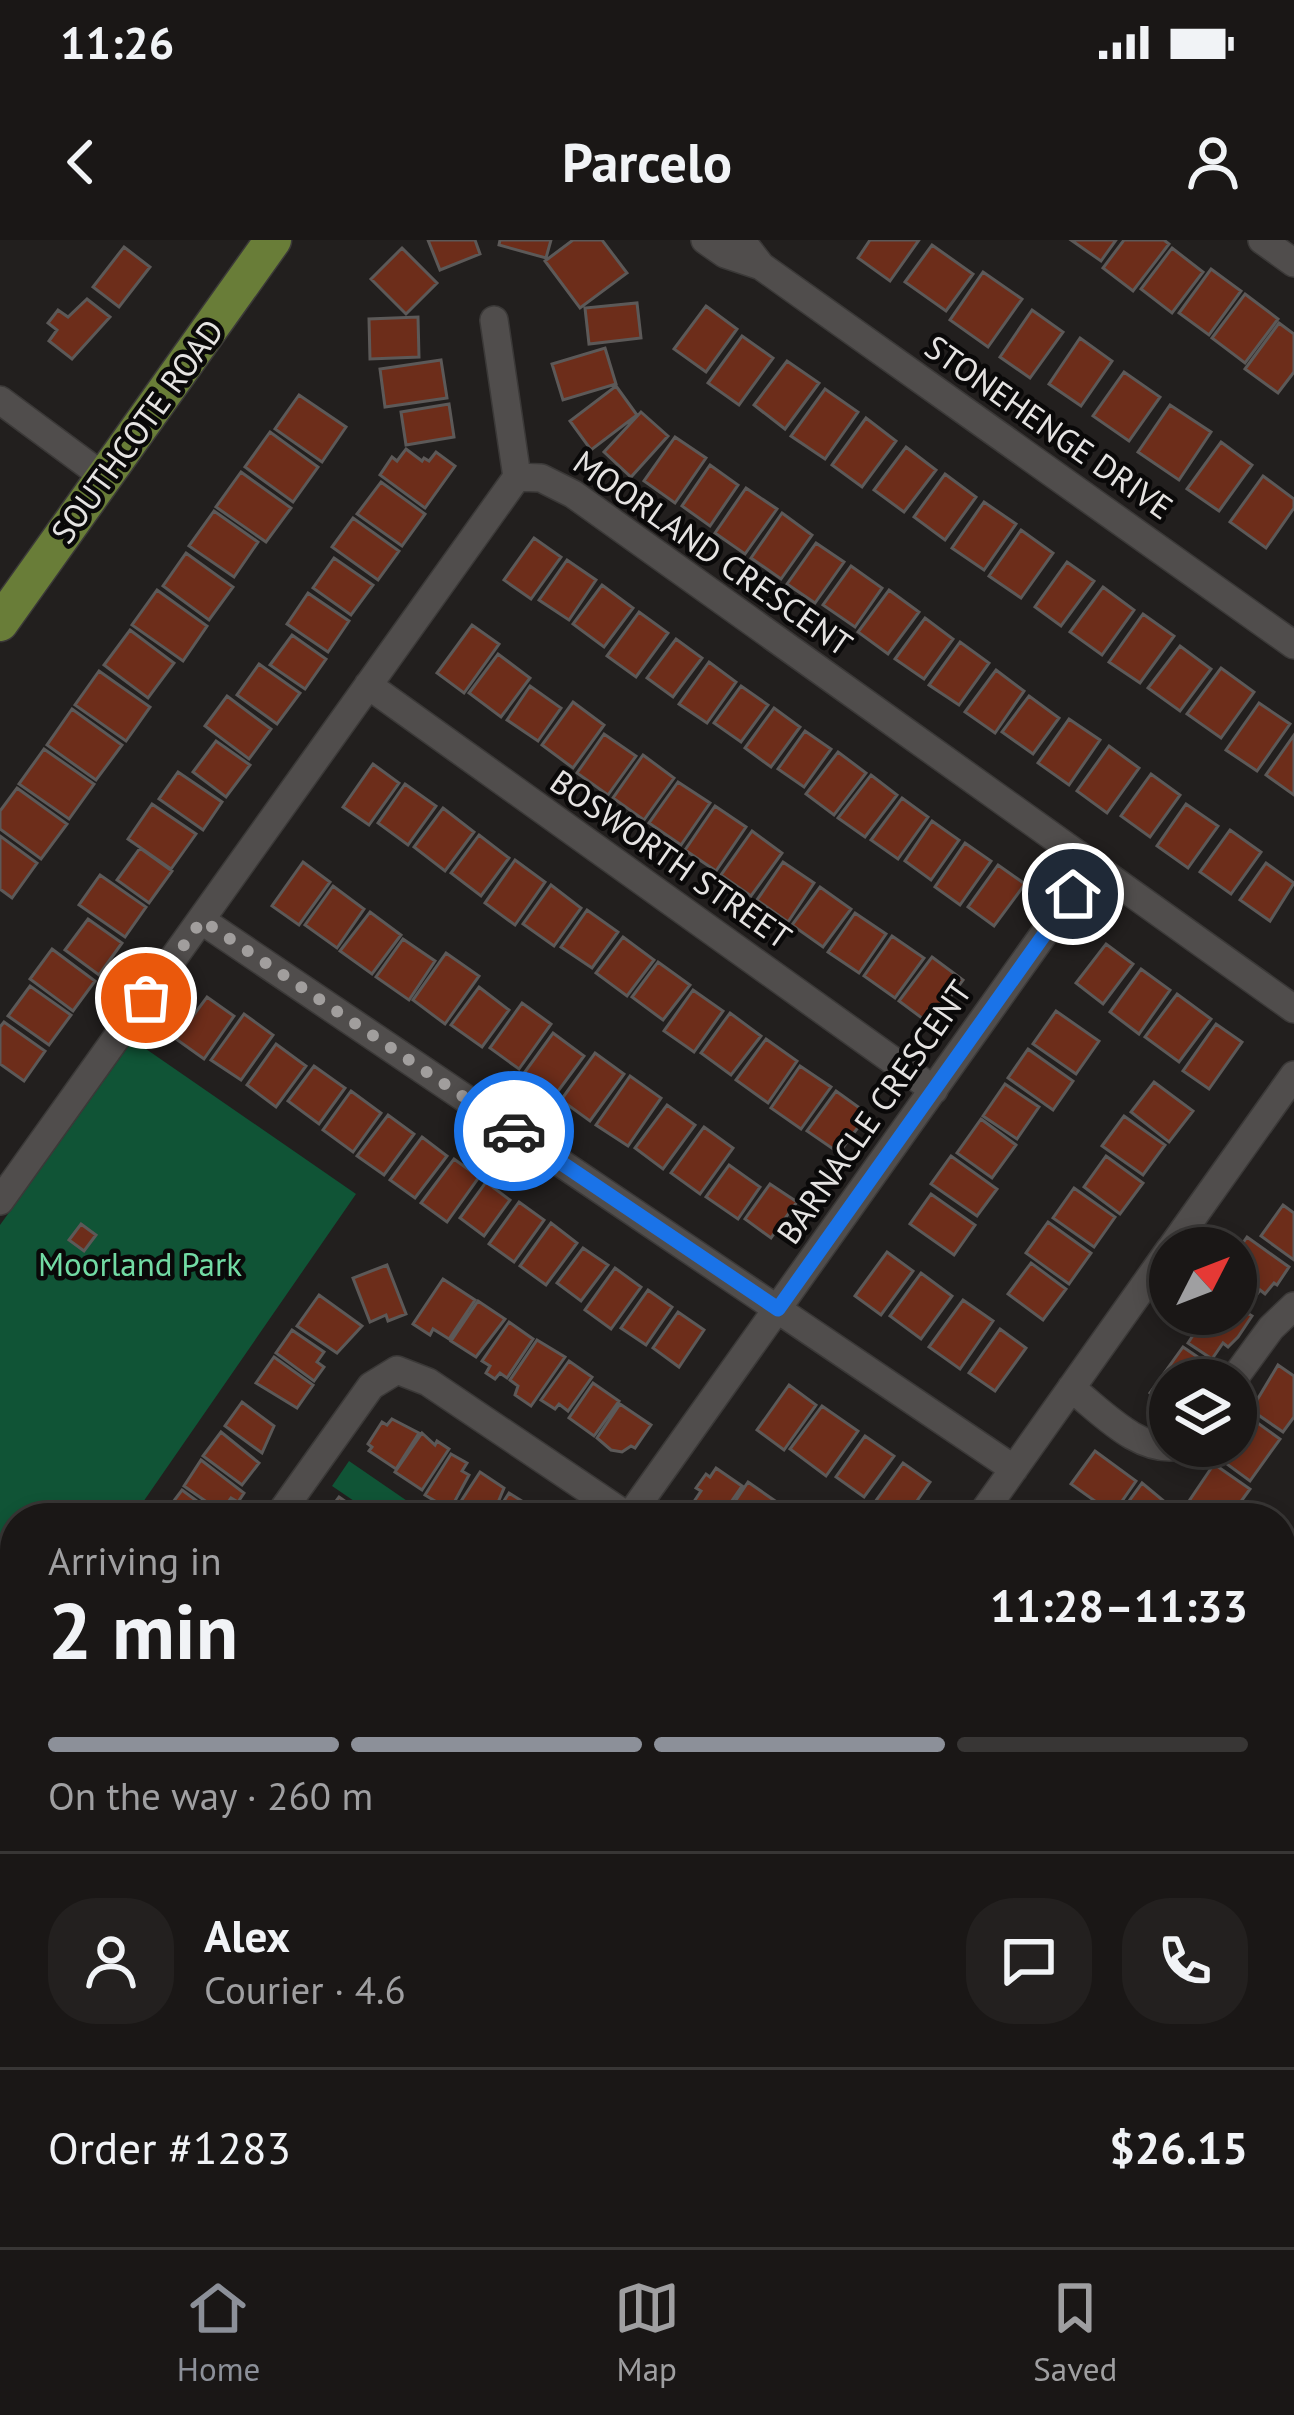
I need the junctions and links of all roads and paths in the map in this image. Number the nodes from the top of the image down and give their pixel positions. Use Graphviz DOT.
graph roads {
  1 [pos="273,240"];
  2 [pos="705,240"];
  3 [pos="741,240"];
  4 [pos="1262,240"];
  5 [pos="1294,263"];
  6 [pos="761,266"];
  7 [pos="494,320"];
  8 [pos="0,400"];
  9 [pos="104,477"];
  10 [pos="517,477"];
  11 [pos="0,623"];
  12 [pos="1294,646"];
  13 [pos="368,685"];
  14 [pos="1093,865"];
  15 [pos="202,920"];
  16 [pos="1294,1009"];
  17 [pos="1294,1075"];
  18 [pos="934,1090"];
  19 [pos="3,1190"];
  20 [pos="1187,1227"];
  21 [pos="1149,1280"];
  22 [pos="1294,1306"];
  23 [pos="778,1309"];
  24 [pos="1248,1359"];
  25 [pos="1071,1388"];
  26 [pos="1149,1445"];
  27 [pos="1014,1469"];
  28 [pos="288,1503"];
  29 [pos="607,1503"];
  30 [pos="640,1503"];
  31 [pos="990,1503"];
  1 -- 9 [label="main road, SOUTHCOTE ROAD"];
  2 -- 6 [label="street, STONEHENGE DRIVE"];
  3 -- 6 [label="street, STONEHENGE DRIVE"];
  4 -- 5 [label="street"];
  6 -- 12 [label="street, STONEHENGE DRIVE"];
  7 -- 10 [label="street"];
  8 -- 9 [label="street"];
  9 -- 11 [label="main road, SOUTHCOTE ROAD"];
  10 -- 13 [label="street, MOORLAND CRESCENT"];
  10 -- 14 [label="street, MOORLAND CRESCENT"];
  13 -- 15 [label="street, MOORLAND CRESCENT"];
  13 -- 18 [label="street, BOSWORTH STREET"];
  14 -- 16 [label="street, MOORLAND CRESCENT"];
  14 -- 18 [label="street, BARNACLE CRESCENT"];
  15 -- 19 [label="street, MOORLAND CRESCENT"];
  15 -- 23 [label="street"];
  17 -- 20 [label="street"];
  18 -- 23 [label="street, BARNACLE CRESCENT"];
  21 -- 25 [label="street"];
  22 -- 24 [label="street"];
  23 -- 27 [label="street"];
  23 -- 30 [label="street, BARNACLE CRESCENT"];
  25 -- 26 [label="street"];
  25 -- 27 [label="street"];
  27 -- 31 [label="street"];
  28 -- 29 [label="street"];
}
